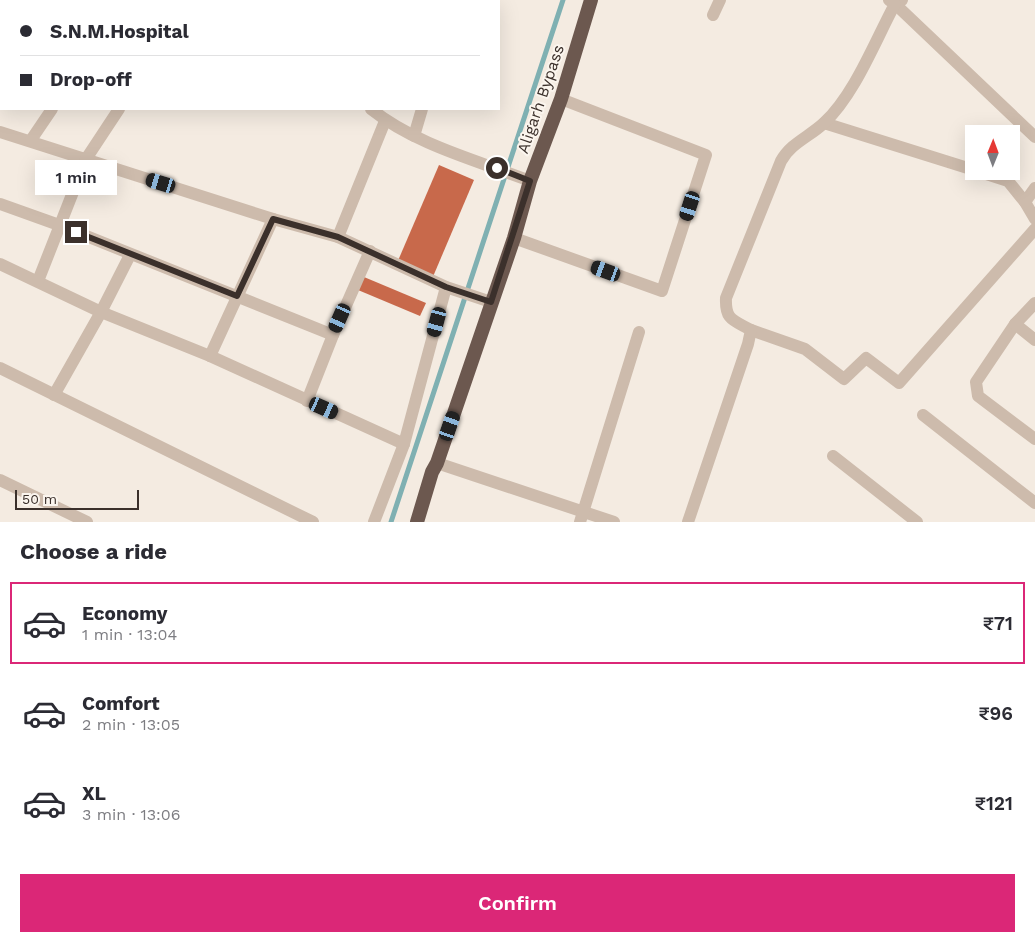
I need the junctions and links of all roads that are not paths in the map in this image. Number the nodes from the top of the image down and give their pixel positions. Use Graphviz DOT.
graph roads {
  1 [pos="592,0"];
  2 [pos="720,0"];
  3 [pos="895,1"];
  4 [pos="713,15"];
  5 [pos="561,99"];
  6 [pos="51,110"];
  7 [pos="118,110"];
  8 [pos="371,110"];
  9 [pos="422,110"];
  10 [pos="385,121"];
  11 [pos="824,123"];
  12 [pos="0,132"];
  13 [pos="414,136"];
  14 [pos="1035,137"];
  15 [pos="31,140"];
  16 [pos="86,159"];
  17 [pos="965,168"];
  18 [pos="1005,180"];
  19 [pos="530,181"];
  20 [pos="1035,188"];
  21 [pos="1025,202"];
  22 [pos="0,204"];
  23 [pos="273,219"];
  24 [pos="1035,220"];
  25 [pos="59,225"];
  26 [pos="1035,229"];
  27 [pos="338,237"];
  28 [pos="514,238"];
  29 [pos="370,251"];
  30 [pos="130,255"];
  31 [pos="0,264"];
  32 [pos="38,281"];
  33 [pos="449,288"];
  34 [pos="237,296"];
  35 [pos="491,302"];
  36 [pos="1035,303"];
  37 [pos="101,312"];
  38 [pos="1015,324"];
  39 [pos="751,330"];
  40 [pos="639,332"];
  41 [pos="333,335"];
  42 [pos="1035,340"];
  43 [pos="210,356"];
  44 [pos="0,368"];
  45 [pos="54,395"];
  46 [pos="307,401"];
  47 [pos="923,415"];
  48 [pos="1035,440"];
  49 [pos="404,444"];
  50 [pos="833,456"];
  51 [pos="437,463"];
  52 [pos="0,480"];
  53 [pos="1035,503"];
  54 [pos="582,516"];
  55 [pos="87,522"];
  56 [pos="313,522"];
  57 [pos="374,522"];
  58 [pos="417,522"];
  59 [pos="614,522"];
  60 [pos="688,522"];
  61 [pos="917,522"];
  1 -- 5 [label="highway, Aligarh Bypass"];
  2 -- 4 [label="street"];
  3 -- 11 [label="street"];
  3 -- 14 [label="street"];
  5 -- 19 [label="highway, Aligarh Bypass"];
  5 -- 28 [label="street"];
  6 -- 15 [label="street"];
  7 -- 16 [label="street"];
  8 -- 10 [label="street"];
  9 -- 13 [label="street"];
  10 -- 13 [label="street"];
  10 -- 27 [label="street"];
  11 -- 17 [label="street"];
  11 -- 39 [label="street"];
  12 -- 15 [label="street"];
  13 -- 19 [label="street"];
  15 -- 16 [label="street"];
  16 -- 23 [label="street"];
  16 -- 25 [label="street"];
  18 -- 21 [label="street"];
  19 -- 28 [label="highway, Aligarh Bypass"];
  20 -- 21 [label="street"];
  21 -- 24 [label="street"];
  22 -- 25 [label="street"];
  23 -- 27 [label="street"];
  23 -- 34 [label="street"];
  25 -- 30 [label="street"];
  25 -- 32 [label="street"];
  26 -- 39 [label="street"];
  27 -- 29 [label="street"];
  28 -- 35 [label="highway, Aligarh Bypass"];
  29 -- 33 [label="street"];
  29 -- 41 [label="street"];
  30 -- 34 [label="street"];
  30 -- 37 [label="street"];
  31 -- 32 [label="street"];
  32 -- 37 [label="street"];
  33 -- 35 [label="street"];
  33 -- 49 [label="street"];
  34 -- 41 [label="street"];
  34 -- 43 [label="street"];
  35 -- 51 [label="highway, Aligarh Bypass"];
  36 -- 38 [label="street"];
  37 -- 43 [label="street"];
  37 -- 45 [label="street"];
  38 -- 42 [label="street"];
  38 -- 48 [label="street"];
  39 -- 60 [label="street"];
  40 -- 54 [label="street"];
  41 -- 46 [label="street"];
  43 -- 46 [label="street"];
  44 -- 45 [label="street"];
  45 -- 56 [label="street"];
  46 -- 49 [label="street"];
  47 -- 53 [label="street"];
  49 -- 57 [label="street"];
  50 -- 61 [label="street"];
  51 -- 54 [label="street"];
  51 -- 58 [label="highway, Aligarh Bypass"];
  52 -- 55 [label="street"];
  54 -- 59 [label="street"];
}
